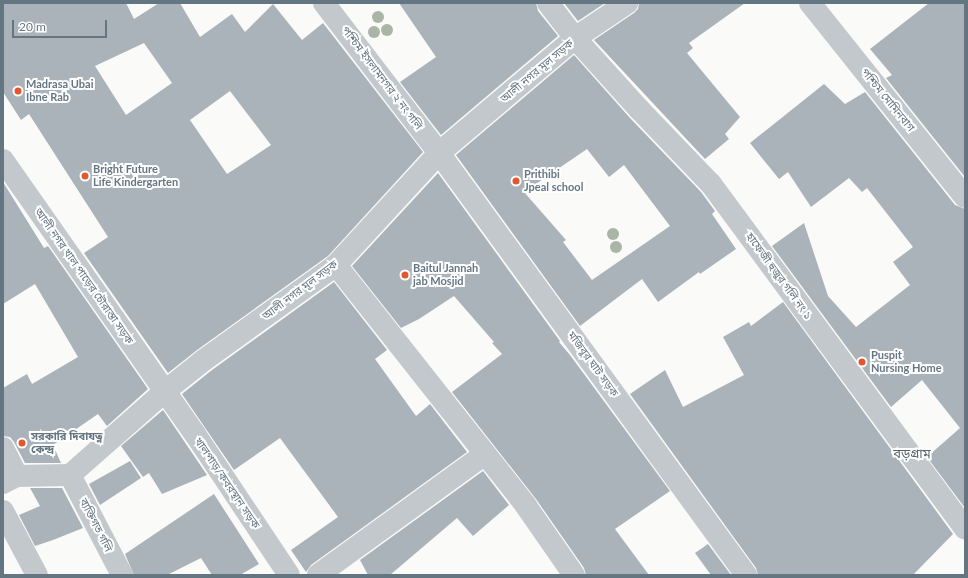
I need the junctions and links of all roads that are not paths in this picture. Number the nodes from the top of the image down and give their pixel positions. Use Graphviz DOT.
graph roads {
  1 [pos="548,3"];
  2 [pos="627,3"];
  3 [pos="810,3"];
  4 [pos="330,5"];
  5 [pos="575,38"];
  6 [pos="439,154"];
  7 [pos="3,160"];
  8 [pos="965,197"];
  9 [pos="336,265"];
  10 [pos="164,392"];
  11 [pos="3,448"];
  12 [pos="485,454"];
  13 [pos="70,475"];
  14 [pos="10,479"];
  15 [pos="3,511"];
  16 [pos="965,529"];
  17 [pos="37,575"];
  18 [pos="122,575"];
  19 [pos="289,575"];
  20 [pos="318,575"];
  21 [pos="574,575"];
  22 [pos="746,575"];
  1 -- 5 [label="street, হাফেজী হুজুর গলি নং ১"];
  2 -- 5 [label="street, আলী নগর মূল সড়ক"];
  3 -- 8 [label="street, পশ্চিম মোমিনবাগ"];
  4 -- 6 [label="street, পশ্চিম ইসলামনগর ২ নং গলি"];
  5 -- 6 [label="street, আলী নগর মূল সড়ক"];
  5 -- 16 [label="street, হাফেজী হুজুর গলি নং ১"];
  6 -- 9 [label="street, আলী নগর মূল সড়ক"];
  6 -- 22 [label="street, মজিবুর ঘাট সড়ক"];
  7 -- 10 [label="street, আলী নগর খাল পাড়ের চৌরাস্তা সড়ক"];
  9 -- 10 [label="street, আলী নগর মূল সড়ক"];
  9 -- 12 [label="street"];
  10 -- 13 [label="street, আলী নগর মূল সড়ক"];
  10 -- 19 [label="street, খালপাড়/কবরস্থান সড়ক"];
  11 -- 14 [label="street"];
  12 -- 20 [label="street"];
  12 -- 21 [label="street"];
  13 -- 14 [label="street"];
  13 -- 18 [label="street, ব্যক্তিগত গলি"];
  15 -- 17 [label="street"];
}
